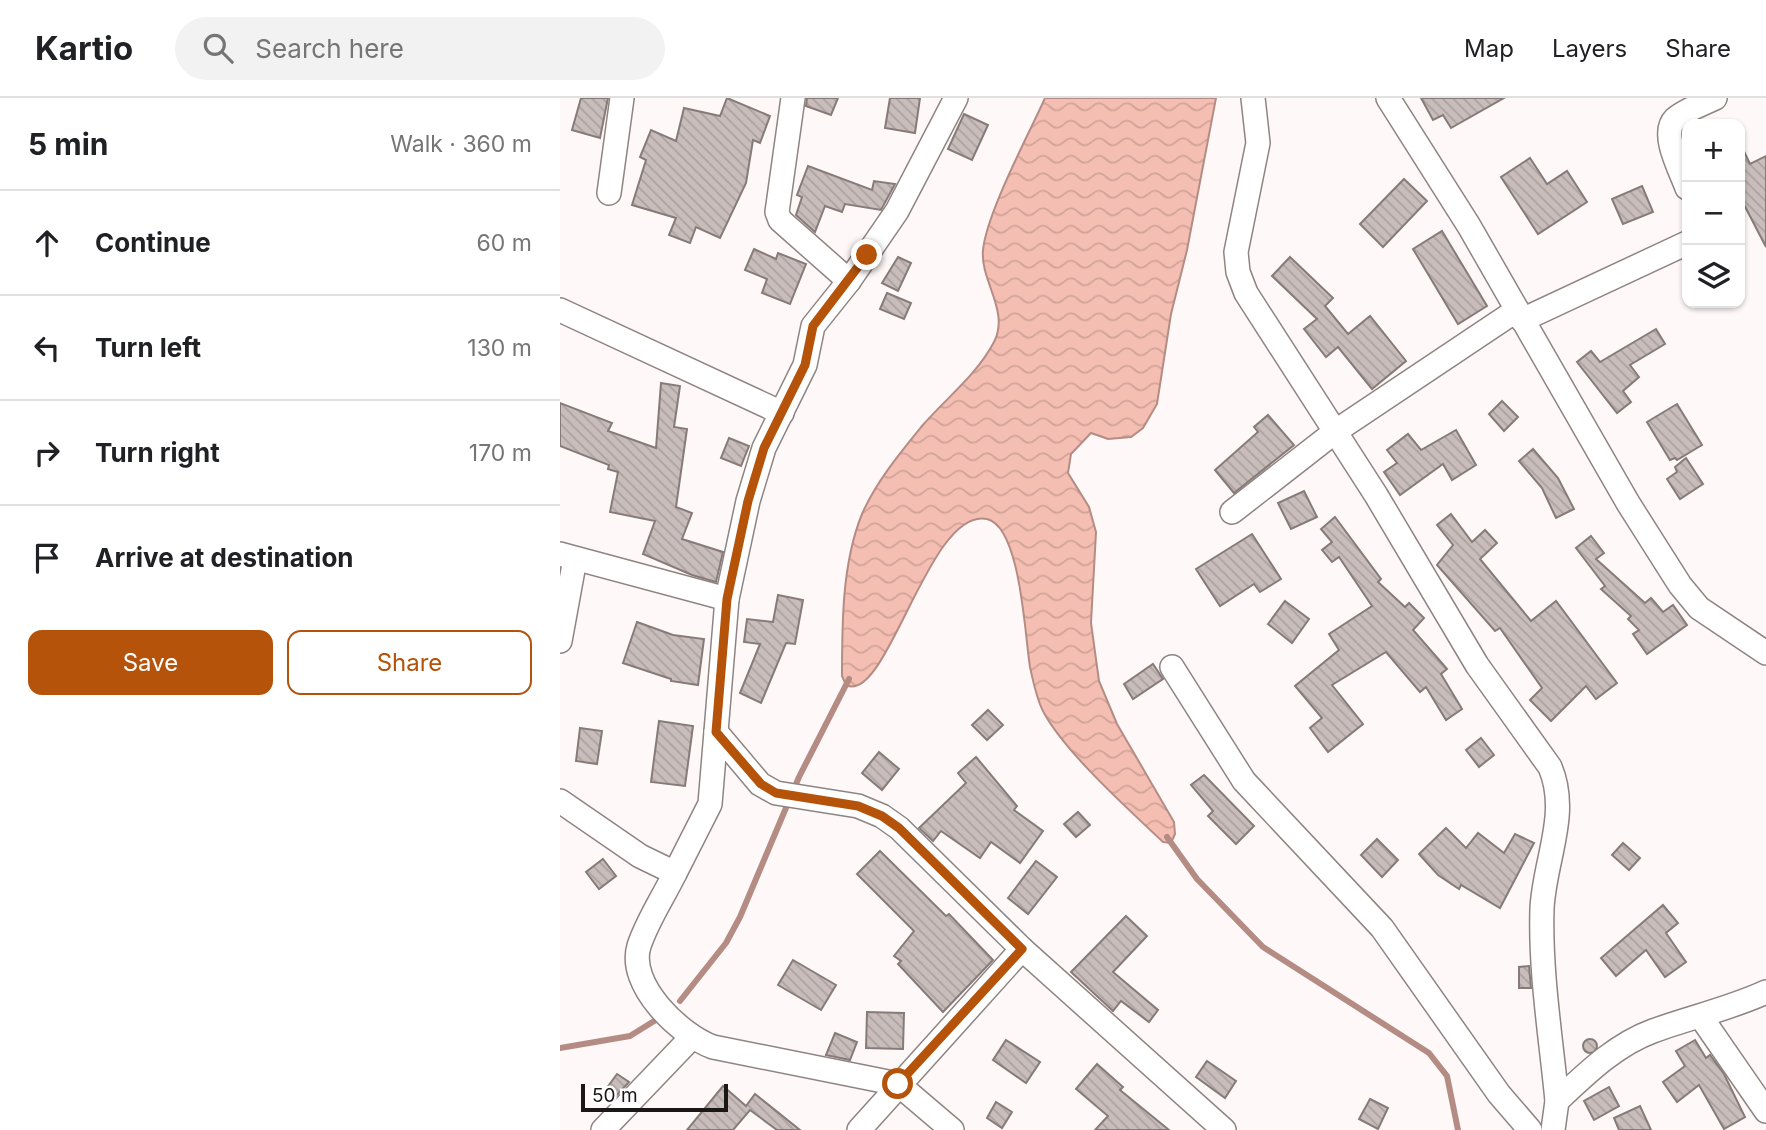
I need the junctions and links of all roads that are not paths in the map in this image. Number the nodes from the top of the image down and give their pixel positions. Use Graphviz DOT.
graph roads {
  1 [pos="622,98"];
  2 [pos="793,98"];
  3 [pos="956,98"];
  4 [pos="1254,98"];
  5 [pos="1388,98"];
  6 [pos="1715,98"];
  7 [pos="1685,182"];
  8 [pos="610,193"];
  9 [pos="1682,245"];
  10 [pos="849,281"];
  11 [pos="560,310"];
  12 [pos="1519,315"];
  13 [pos="782,412"];
  14 [pos="1336,431"];
  15 [pos="1233,512"];
  16 [pos="567,557"];
  17 [pos="727,599"];
  18 [pos="560,641"];
  19 [pos="1766,653"];
  20 [pos="1172,667"];
  21 [pos="716,732"];
  22 [pos="560,801"];
  23 [pos="676,873"];
  24 [pos="1022,949"];
  25 [pos="1766,992"];
  26 [pos="1701,1017"];
  27 [pos="691,1038"];
  28 [pos="898,1084"];
  29 [pos="1557,1101"];
  30 [pos="1766,1111"];
  31 [pos="603,1130"];
  32 [pos="859,1130"];
  33 [pos="952,1130"];
  34 [pos="1224,1130"];
  35 [pos="1530,1130"];
  36 [pos="1553,1130"];
  1 -- 8 [label="street"];
  2 -- 10 [label="street"];
  3 -- 10 [label="street"];
  4 -- 14 [label="street"];
  5 -- 12 [label="street"];
  6 -- 7 [label="street"];
  9 -- 12 [label="street"];
  10 -- 13 [label="street"];
  11 -- 13 [label="street"];
  12 -- 14 [label="street"];
  12 -- 19 [label="street"];
  13 -- 17 [label="street"];
  14 -- 15 [label="street"];
  14 -- 29 [label="street"];
  16 -- 17 [label="street"];
  16 -- 18 [label="street"];
  17 -- 21 [label="street"];
  20 -- 35 [label="street"];
  21 -- 23 [label="street"];
  21 -- 24 [label="street"];
  22 -- 23 [label="street"];
  23 -- 27 [label="street"];
  24 -- 28 [label="street"];
  24 -- 34 [label="street"];
  25 -- 26 [label="street"];
  26 -- 29 [label="street"];
  26 -- 30 [label="street"];
  27 -- 28 [label="street"];
  27 -- 31 [label="street"];
  28 -- 32 [label="street"];
  28 -- 33 [label="street"];
  29 -- 36 [label="street"];
}
